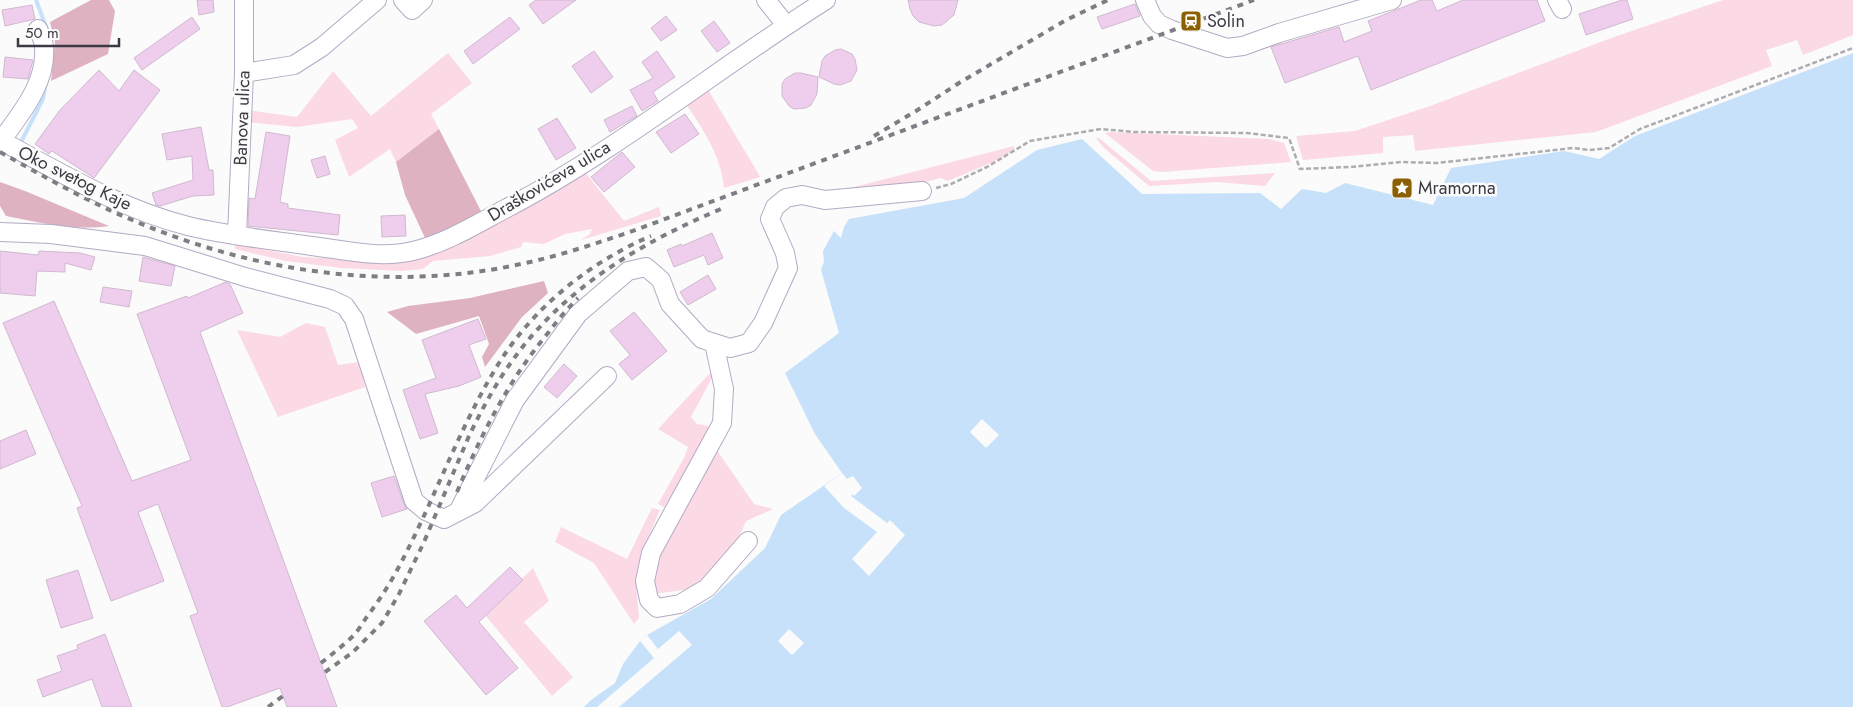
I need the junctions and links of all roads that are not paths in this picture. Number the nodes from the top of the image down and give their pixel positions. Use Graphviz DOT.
graph roads {
  1 [pos="244,0"];
  2 [pos="377,0"];
  3 [pos="403,0"];
  4 [pos="423,0"];
  5 [pos="766,0"];
  6 [pos="826,0"];
  7 [pos="1145,0"];
  8 [pos="1392,0"];
  9 [pos="786,25"];
  10 [pos="38,29"];
  11 [pos="244,73"];
  12 [pos="1,141"];
  13 [pos="922,190"];
  14 [pos="0,232"];
  15 [pos="237,235"];
  16 [pos="714,343"];
  17 [pos="607,376"];
  18 [pos="458,512"];
  19 [pos="748,541"];
  1 -- 11 [label="street, Banova ulica"];
  2 -- 11 [label="street"];
  3 -- 4 [label="street"];
  5 -- 9 [label="street"];
  6 -- 9 [label="street, Draškovićeva ulica"];
  7 -- 8 [label="street"];
  9 -- 15 [label="street, Draškovićeva ulica"];
  10 -- 12 [label="street, Oko svetog Kaje"];
  11 -- 15 [label="street, Banova ulica"];
  12 -- 15 [label="street, Oko svetog Kaje"];
  13 -- 16 [label="street"];
  14 -- 18 [label="street"];
  16 -- 18 [label="street"];
  16 -- 19 [label="street"];
  17 -- 18 [label="street"];
}
